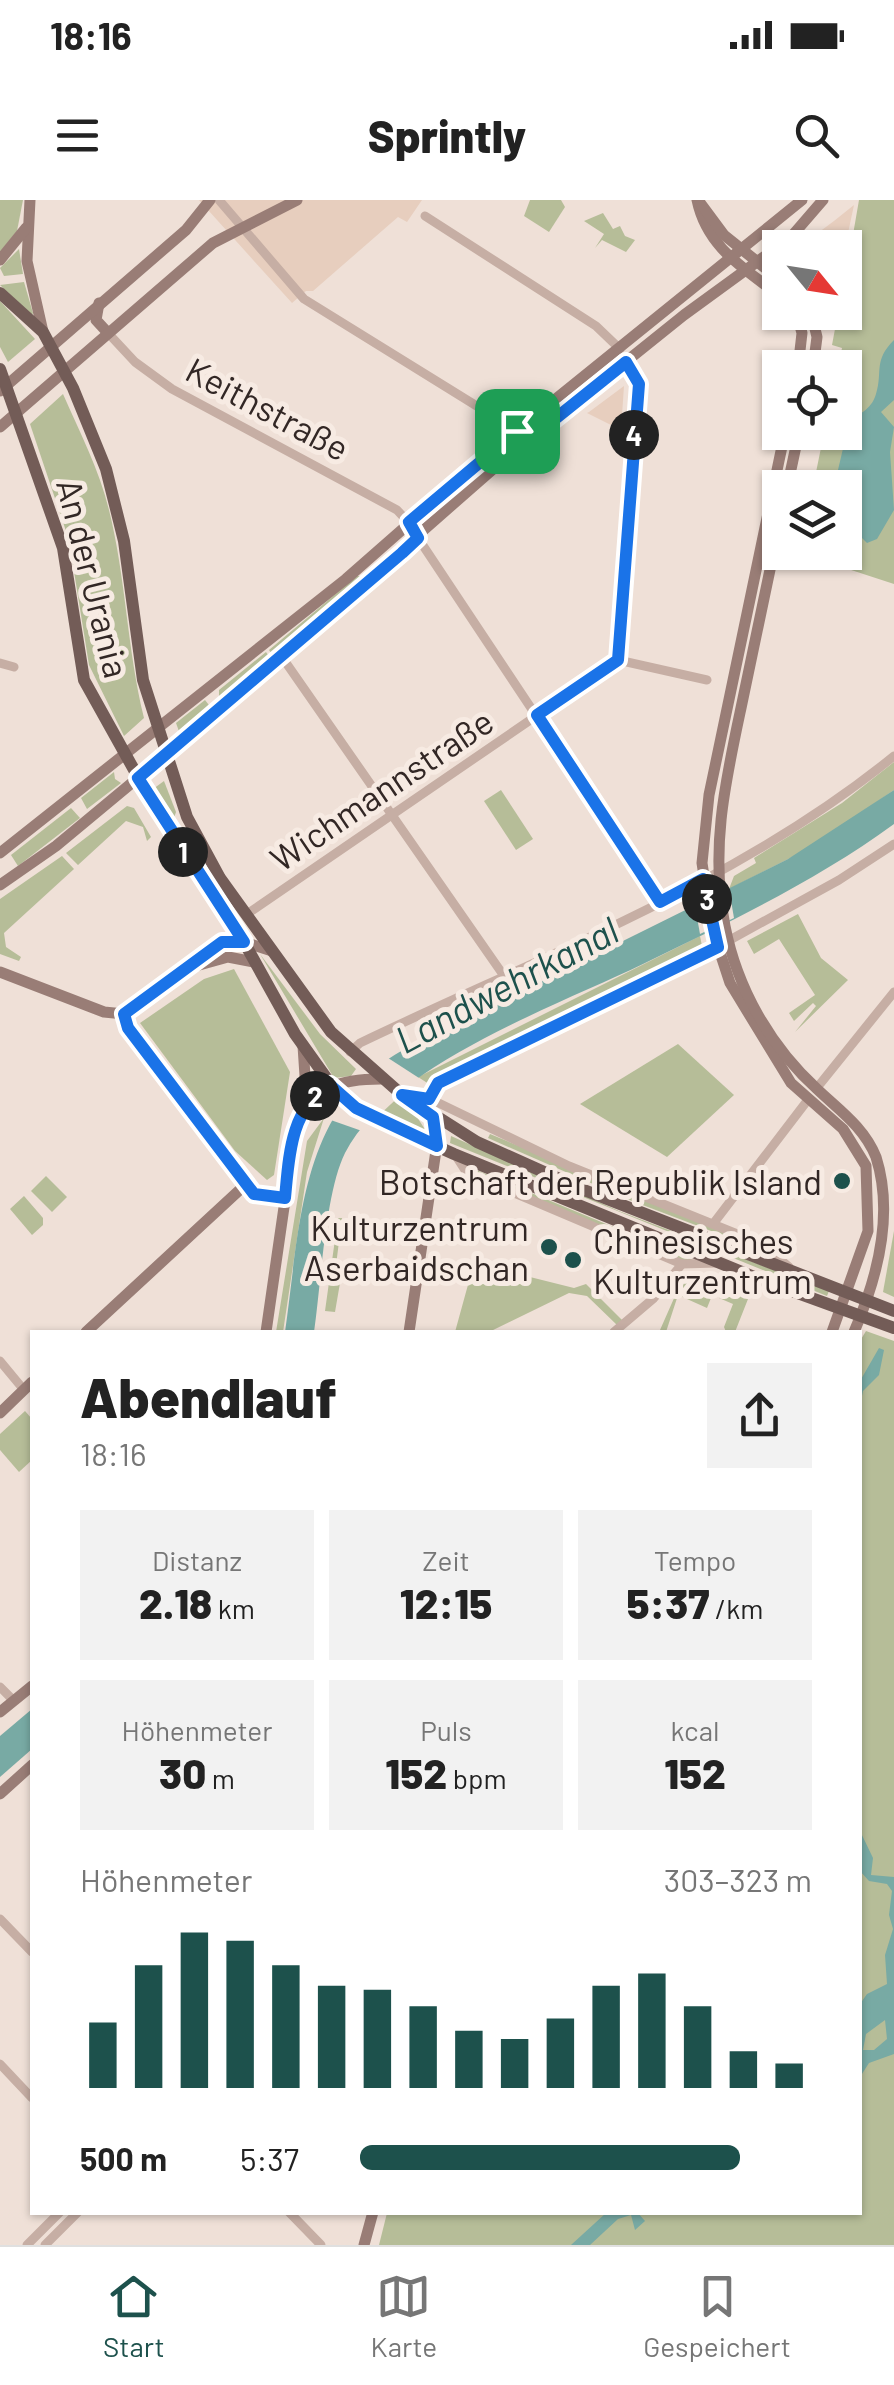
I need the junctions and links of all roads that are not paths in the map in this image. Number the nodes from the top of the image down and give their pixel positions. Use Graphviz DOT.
graph roads {
  1 [pos="30,200"];
  2 [pos="210,200"];
  3 [pos="219,200"];
  4 [pos="297,200"];
  5 [pos="802,200"];
  6 [pos="823,200"];
  7 [pos="425,216"];
  8 [pos="242,227"];
  9 [pos="26,228"];
  10 [pos="744,252"];
  11 [pos="0,260"];
  12 [pos="732,260"];
  13 [pos="751,266"];
  14 [pos="762,271"];
  15 [pos="762,277"];
  16 [pos="0,293"];
  17 [pos="99,304"];
  18 [pos="43,332"];
  19 [pos="108,333"];
  20 [pos="51,346"];
  21 [pos="620,348"];
  22 [pos="626,362"];
  23 [pos="0,368"];
  24 [pos="64,371"];
  25 [pos="4,388"];
  26 [pos="17,412"];
  27 [pos="0,427"];
  28 [pos="517,431"];
  29 [pos="530,439"];
  30 [pos="782,450"];
  31 [pos="409,522"];
  32 [pos="418,538"];
  33 [pos="766,570"];
  34 [pos="758,596"];
  35 [pos="282,657"];
  36 [pos="618,660"];
  37 [pos="0,663"];
  38 [pos="14,667"];
  39 [pos="707,680"];
  40 [pos="207,691"];
  41 [pos="220,709"];
  42 [pos="537,715"];
  43 [pos="156,730"];
  44 [pos="124,756"];
  45 [pos="164,756"];
  46 [pos="894,756"];
  47 [pos="138,778"];
  48 [pos="71,799"];
  49 [pos="395,815"];
  50 [pos="87,820"];
  51 [pos="894,844"];
  52 [pos="0,853"];
  53 [pos="716,870"];
  54 [pos="16,874"];
  55 [pos="703,879"];
  56 [pos="0,885"];
  57 [pos="713,897"];
  58 [pos="660,902"];
  59 [pos="247,914"];
  60 [pos="244,942"];
  61 [pos="723,944"];
  62 [pos="272,951"];
  63 [pos="254,962"];
  64 [pos="192,967"];
  65 [pos="0,972"];
  66 [pos="504,976"];
  67 [pos="894,992"];
  68 [pos="124,1014"];
  69 [pos="303,1046"];
  70 [pos="350,1052"];
  71 [pos="364,1074"];
  72 [pos="330,1085"];
  73 [pos="816,1089"];
  74 [pos="401,1094"];
  75 [pos="429,1099"];
  76 [pos="807,1100"];
  77 [pos="433,1117"];
  78 [pos="296,1124"];
  79 [pos="437,1146"];
  80 [pos="454,1154"];
  81 [pos="246,1186"];
  82 [pos="285,1198"];
  83 [pos="712,1224"];
  84 [pos="721,1263"];
  85 [pos="682,1264"];
  86 [pos="794,1272"];
  87 [pos="848,1294"];
  88 [pos="867,1301"];
  89 [pos="842,1310"];
  90 [pos="894,1311"];
  91 [pos="860,1317"];
  92 [pos="894,1328"];
  93 [pos="88,1330"];
  94 [pos="266,1330"];
  95 [pos="409,1330"];
  96 [pos="616,1330"];
  97 [pos="833,1330"];
  98 [pos="855,1330"];
  99 [pos="0,1361"];
  100 [pos="28,1386"];
  101 [pos="0,1413"];
  102 [pos="0,1687"];
  103 [pos="30,1688"];
  104 [pos="14,1701"];
  105 [pos="0,1712"];
  106 [pos="30,1768"];
  107 [pos="0,1794"];
  108 [pos="0,1919"];
  109 [pos="30,1950"];
  110 [pos="0,2064"];
  111 [pos="30,2096"];
  112 [pos="57,2215"];
  113 [pos="75,2215"];
  114 [pos="292,2215"];
  115 [pos="372,2215"];
  116 [pos="27,2245"];
  117 [pos="45,2245"];
  118 [pos="321,2245"];
  119 [pos="364,2245"];
  1 -- 9 [label="main road"];
  2 -- 17 [label="main road"];
  3 -- 8 [label="street"];
  4 -- 8 [label="main road"];
  5 -- 10 [label="main road"];
  6 -- 13 [label="main road"];
  7 -- 21 [label="street"];
  8 -- 19 [label="main road"];
  8 -- 28 [label="street"];
  9 -- 11 [label="main road"];
  9 -- 18 [label="main road"];
  10 -- 12 [label="main road"];
  10 -- 12 [label="main road"];
  10 -- 13 [label="main road"];
  12 -- 13 [label="main road"];
  12 -- 21 [label="main road"];
  13 -- 14 [label="main road"];
  13 -- 15 [label="main road"];
  13 -- 22 [label="main road"];
  16 -- 18 [label="main road, An der Urania"];
  17 -- 19 [label="main road"];
  17 -- 20 [label="main road"];
  18 -- 20 [label="main road, An der Urania"];
  19 -- 24 [label="main road"];
  19 -- 31 [label="street, Keithstraße"];
  20 -- 24 [label="main road, An der Urania"];
  20 -- 25 [label="main road"];
  21 -- 28 [label="main road"];
  22 -- 29 [label="main road"];
  22 -- 36 [label="street"];
  23 -- 25 [label="main road, An der Urania"];
  24 -- 26 [label="main road"];
  24 -- 43 [label="main road, An der Urania"];
  25 -- 26 [label="main road, An der Urania"];
  26 -- 27 [label="main road"];
  26 -- 44 [label="main road, An der Urania"];
  28 -- 29 [label="main road"];
  28 -- 31 [label="main road"];
  29 -- 32 [label="main road"];
  30 -- 34 [label="main road"];
  31 -- 32 [label="main road"];
  31 -- 40 [label="main road"];
  32 -- 35 [label="main road"];
  32 -- 42 [label="street"];
  33 -- 34 [label="main road"];
  34 -- 53 [label="main road"];
  34 -- 55 [label="main road"];
  35 -- 41 [label="main road"];
  35 -- 49 [label="street"];
  36 -- 39 [label="street"];
  36 -- 42 [label="street, Wichmannstraße"];
  37 -- 38 [label="street"];
  40 -- 41 [label="main road"];
  40 -- 43 [label="main road"];
  41 -- 45 [label="main road"];
  42 -- 49 [label="street, Wichmannstraße"];
  42 -- 58 [label="street"];
  43 -- 44 [label="main road"];
  43 -- 45 [label="main road, An der Urania"];
  44 -- 47 [label="main road, An der Urania"];
  44 -- 48 [label="main road"];
  45 -- 47 [label="main road"];
  45 -- 59 [label="main road, An der Urania"];
  46 -- 53 [label="street"];
  47 -- 50 [label="main road"];
  47 -- 60 [label="main road, An der Urania"];
  48 -- 50 [label="main road"];
  48 -- 52 [label="main road"];
  49 -- 59 [label="street, Wichmannstraße"];
  49 -- 66 [label="street"];
  50 -- 54 [label="main road"];
  51 -- 61 [label="street"];
  52 -- 54 [label="main road"];
  53 -- 55 [label="street"];
  53 -- 57 [label="main road"];
  54 -- 56 [label="main road"];
  55 -- 57 [label="main road"];
  55 -- 58 [label="street"];
  57 -- 61 [label="main road"];
  58 -- 66 [label="street"];
  59 -- 62 [label="main road, An der Urania"];
  60 -- 62 [label="main road"];
  60 -- 63 [label="main road, An der Urania"];
  60 -- 64 [label="main road"];
  61 -- 73 [label="main road"];
  61 -- 75 [label="street"];
  61 -- 76 [label="main road"];
  62 -- 70 [label="main road, An der Urania"];
  63 -- 64 [label="main road"];
  63 -- 69 [label="main road, An der Urania"];
  64 -- 68 [label="main road"];
  65 -- 68 [label="main road"];
  66 -- 70 [label="street"];
  67 -- 73 [label="street"];
  68 -- 81 [label="main road"];
  69 -- 72 [label="main road, An der Urania"];
  69 -- 78 [label="main road"];
  70 -- 71 [label="main road, An der Urania"];
  71 -- 72 [label="main road"];
  71 -- 74 [label="main road, An der Urania"];
  72 -- 78 [label="main road"];
  72 -- 79 [label="main road, An der Urania"];
  73 -- 76 [label="main road"];
  73 -- 88 [label="main road"];
  74 -- 75 [label="street"];
  74 -- 77 [label="main road, An der Urania"];
  75 -- 83 [label="street"];
  76 -- 83 [label="street"];
  76 -- 87 [label="main road"];
  77 -- 79 [label="main road"];
  77 -- 86 [label="main road, An der Urania"];
  78 -- 82 [label="main road"];
  79 -- 80 [label="main road, An der Urania"];
  79 -- 95 [label="main road"];
  80 -- 84 [label="main road, An der Urania"];
  80 -- 85 [label="street"];
  81 -- 82 [label="main road"];
  81 -- 93 [label="main road"];
  82 -- 94 [label="main road"];
  83 -- 86 [label="street"];
  84 -- 85 [label="street"];
  84 -- 89 [label="main road, An der Urania"];
  85 -- 96 [label="street"];
  86 -- 87 [label="main road, An der Urania"];
  87 -- 88 [label="main road, An der Urania"];
  87 -- 89 [label="main road"];
  88 -- 90 [label="main road, An der Urania"];
  88 -- 91 [label="main road"];
  89 -- 91 [label="main road, An der Urania"];
  89 -- 97 [label="main road"];
  91 -- 92 [label="main road, An der Urania"];
  91 -- 98 [label="main road"];
  99 -- 100 [label="street"];
  100 -- 101 [label="main road"];
  102 -- 104 [label="street"];
  103 -- 104 [label="main road"];
  104 -- 105 [label="main road"];
  106 -- 107 [label="main road"];
  108 -- 109 [label="street"];
  110 -- 111 [label="street"];
  112 -- 116 [label="street"];
  113 -- 117 [label="street"];
  114 -- 118 [label="street"];
  115 -- 119 [label="main road"];
}
